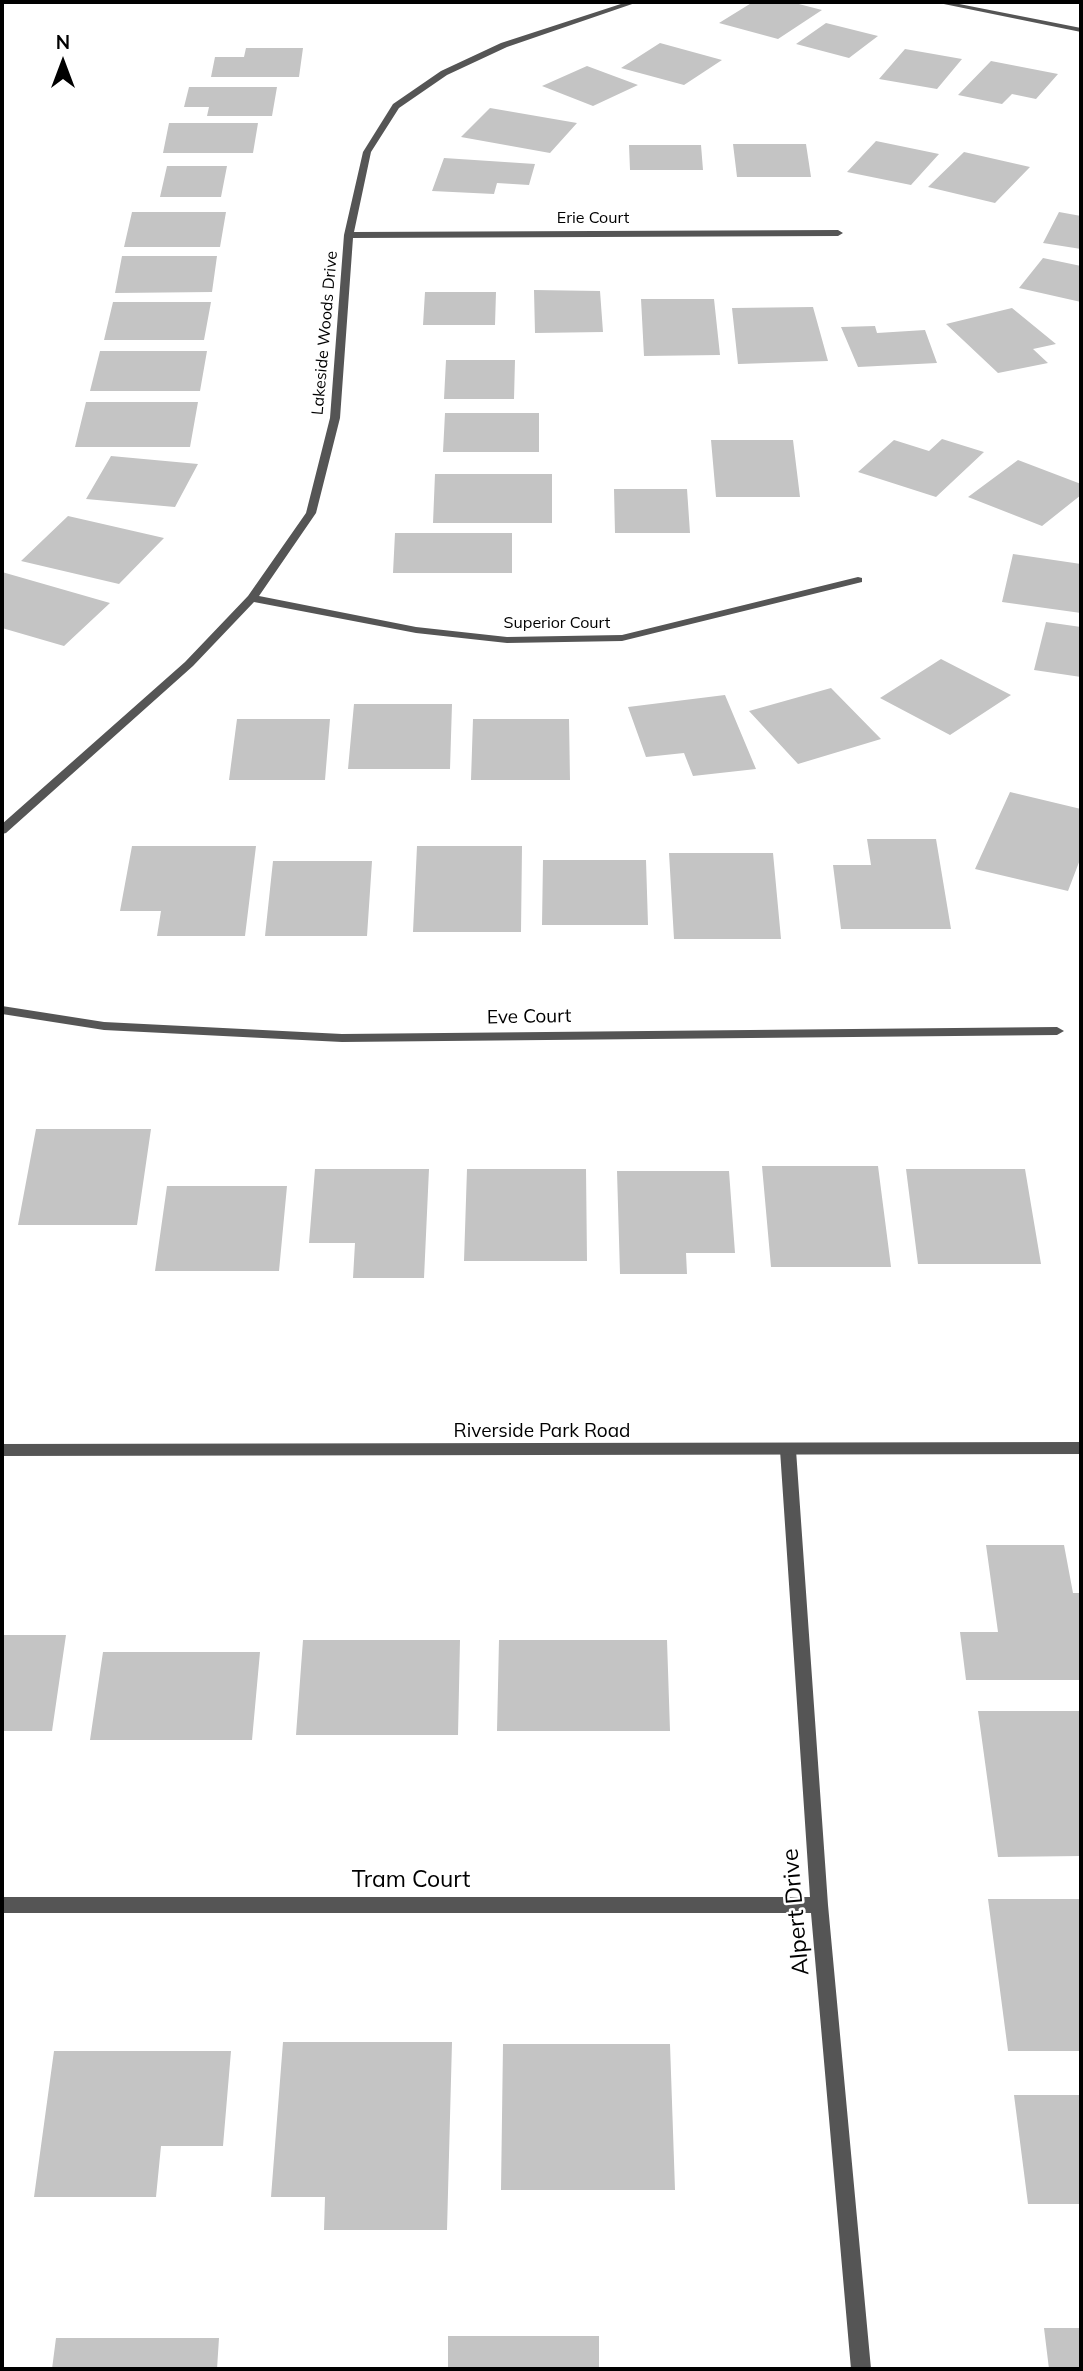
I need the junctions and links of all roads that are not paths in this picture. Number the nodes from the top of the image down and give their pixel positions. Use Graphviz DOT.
graph roads {
  1 [pos="634,2"];
  2 [pos="938,2"];
  3 [pos="1081,30"];
  4 [pos="838,233"];
  5 [pos="349,235"];
  6 [pos="858,580"];
  7 [pos="252,598"];
  8 [pos="2,830"];
  9 [pos="2,1010"];
  10 [pos="1057,1031"];
  11 [pos="1081,1448"];
  12 [pos="2,1450"];
  13 [pos="788,1450"];
  14 [pos="2,1905"];
  15 [pos="819,1905"];
  16 [pos="861,2369"];
  1 -- 5 [label="street, Lakeside Woods Drive"];
  2 -- 3 [label="street"];
  4 -- 5 [label="street, Erie Court"];
  5 -- 7 [label="street, Lakeside Woods Drive"];
  6 -- 7 [label="street, Superior Court"];
  7 -- 8 [label="street, Lakeside Woods Drive"];
  9 -- 10 [label="street, Eve Court"];
  11 -- 13 [label="street, Riverside Park Road"];
  12 -- 13 [label="street, Riverside Park Road"];
  13 -- 15 [label="street, Alpert Drive"];
  14 -- 15 [label="street, Tram Court"];
  15 -- 16 [label="street, Alpert Drive"];
}
